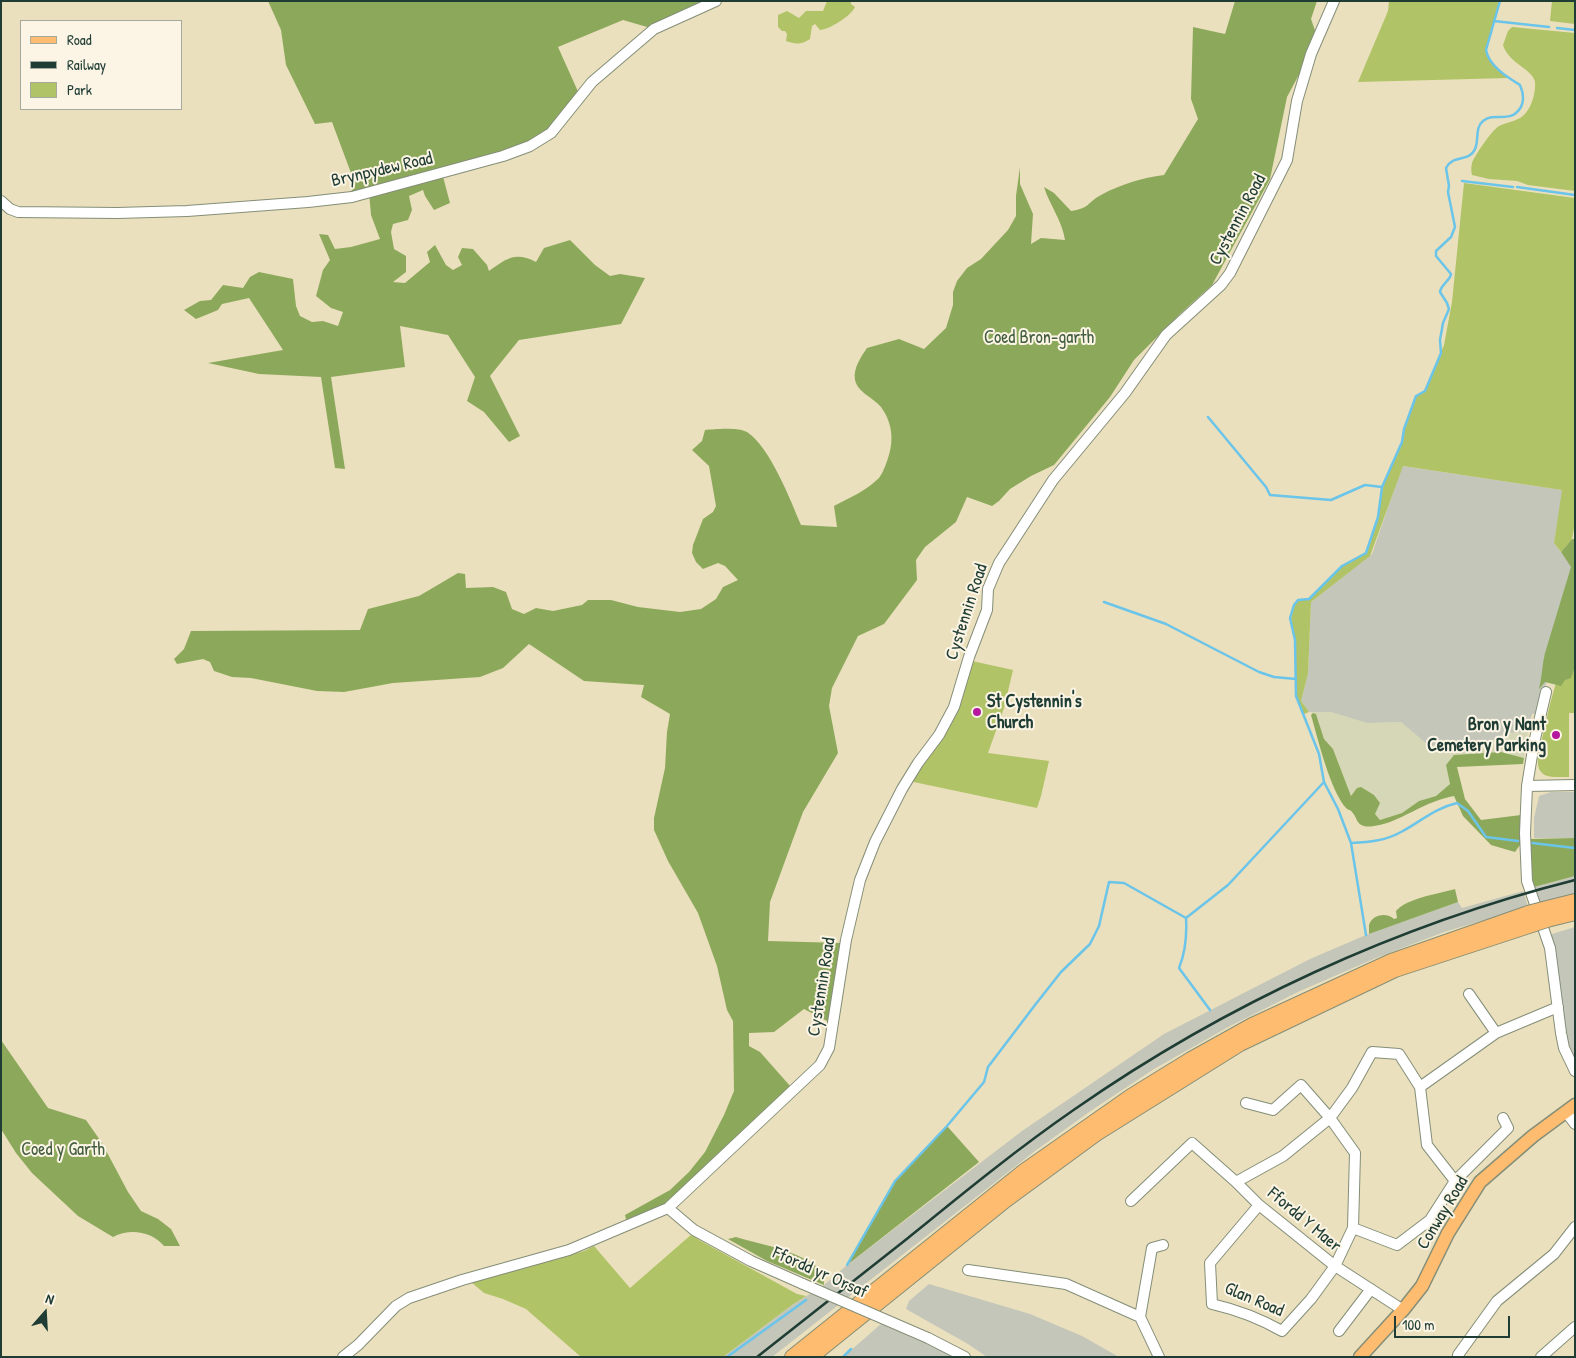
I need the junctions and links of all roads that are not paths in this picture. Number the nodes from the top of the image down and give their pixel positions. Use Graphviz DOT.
graph roads {
  1 [pos="716,1"];
  2 [pos="1334,1"];
  3 [pos="1,201"];
  4 [pos="1546,692"];
  5 [pos="1575,785"];
  6 [pos="1527,786"];
  7 [pos="1575,900"];
  8 [pos="1575,913"];
  9 [pos="1545,915"];
  10 [pos="1530,919"];
  11 [pos="1468,994"];
  12 [pos="1558,1007"];
  13 [pos="1496,1032"];
  14 [pos="1575,1071"];
  15 [pos="1420,1087"];
  16 [pos="1246,1103"];
  17 [pos="1571,1109"];
  18 [pos="1330,1118"];
  19 [pos="1503,1118"];
  20 [pos="1575,1124"];
  21 [pos="1455,1181"];
  22 [pos="1236,1182"];
  23 [pos="1131,1201"];
  24 [pos="1259,1205"];
  25 [pos="668,1208"];
  26 [pos="1575,1227"];
  27 [pos="1353,1228"];
  28 [pos="1163,1246"];
  29 [pos="1335,1266"];
  30 [pos="968,1270"];
  31 [pos="1371,1289"];
  32 [pos="1403,1310"];
  33 [pos="1140,1317"];
  34 [pos="1575,1327"];
  35 [pos="1339,1331"];
  36 [pos="1458,1355"];
  37 [pos="343,1357"];
  38 [pos="792,1357"];
  39 [pos="810,1357"];
  40 [pos="966,1357"];
  41 [pos="1159,1357"];
  42 [pos="1360,1357"];
  43 [pos="1540,1357"];
  1 -- 3 [label="street, Brynpydew Road"];
  2 -- 25 [label="street, Cystennin Road"];
  4 -- 6 [label="street"];
  5 -- 6 [label="street"];
  6 -- 12 [label="street"];
  7 -- 9 [label="highway"];
  8 -- 9 [label="highway"];
  9 -- 10 [label="highway, bridge"];
  10 -- 38 [label="highway"];
  10 -- 39 [label="highway"];
  11 -- 13 [label="street"];
  12 -- 13 [label="street"];
  12 -- 14 [label="street"];
  13 -- 15 [label="street"];
  15 -- 18 [label="street"];
  15 -- 21 [label="street"];
  16 -- 18 [label="street"];
  17 -- 20 [label="street"];
  17 -- 32 [label="main road, Conway Road"];
  18 -- 22 [label="street"];
  18 -- 27 [label="street"];
  19 -- 21 [label="street"];
  21 -- 27 [label="street"];
  22 -- 23 [label="street, Ffordd Y Maer"];
  22 -- 24 [label="street, Ffordd Y Maer"];
  24 -- 29 [label="street, Ffordd Y Maer"];
  24 -- 29 [label="street, Glan Road"];
  25 -- 37 [label="street"];
  25 -- 40 [label="street, Ffordd yr Orsaf, bridge"];
  26 -- 36 [label="street"];
  27 -- 29 [label="street"];
  28 -- 33 [label="street"];
  29 -- 31 [label="street, Ffordd Y Maer"];
  30 -- 33 [label="street"];
  31 -- 32 [label="street, Ffordd Y Maer"];
  31 -- 35 [label="street"];
  32 -- 42 [label="main road, Conway Road"];
  33 -- 41 [label="street"];
  34 -- 43 [label="street"];
}
